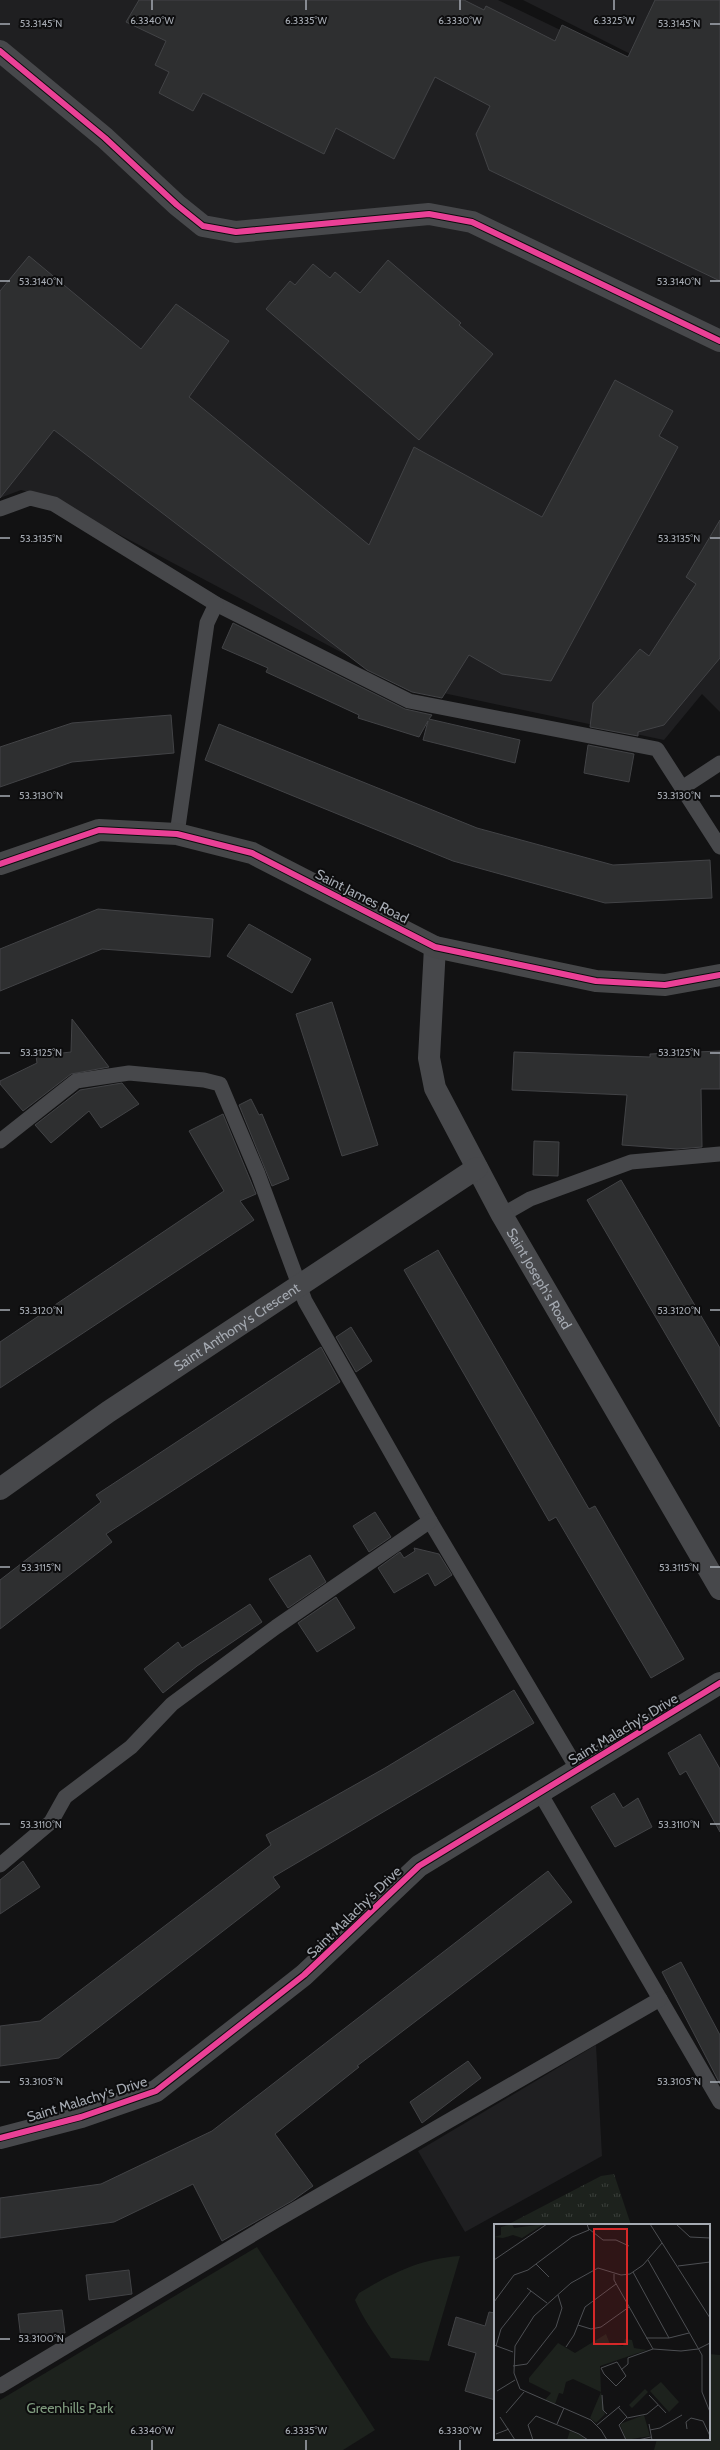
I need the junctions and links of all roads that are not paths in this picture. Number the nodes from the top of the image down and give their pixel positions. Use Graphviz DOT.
graph roads {
  1 [pos="0,51"];
  2 [pos="720,340"];
  3 [pos="0,509"];
  4 [pos="216,604"];
  5 [pos="720,763"];
  6 [pos="682,788"];
  7 [pos="177,834"];
  8 [pos="720,847"];
  9 [pos="0,864"];
  10 [pos="435,947"];
  11 [pos="720,975"];
  12 [pos="0,1141"];
  13 [pos="720,1154"];
  14 [pos="477,1168"];
  15 [pos="502,1215"];
  16 [pos="299,1285"];
  17 [pos="0,1489"];
  18 [pos="430,1521"];
  19 [pos="720,1589"];
  20 [pos="720,1683"];
  21 [pos="578,1770"];
  22 [pos="540,1793"];
  23 [pos="0,1865"];
  24 [pos="660,1999"];
  25 [pos="720,2102"];
  26 [pos="0,2138"];
  27 [pos="0,2386"];
  1 -- 2 [label="street"];
  3 -- 4 [label="lane"];
  4 -- 6 [label="lane"];
  4 -- 7 [label="lane"];
  5 -- 6 [label="lane"];
  6 -- 8 [label="lane"];
  7 -- 9 [label="street, Saint James Road"];
  7 -- 10 [label="street, Saint James Road"];
  10 -- 11 [label="street, Saint James Road"];
  10 -- 14 [label="street, Saint Joseph's Road"];
  12 -- 16 [label="lane"];
  13 -- 15 [label="lane"];
  14 -- 15 [label="street, Saint Joseph's Road"];
  14 -- 16 [label="street, Saint Anthony's Crescent"];
  15 -- 19 [label="street, Saint Joseph's Road"];
  16 -- 17 [label="street, Saint Anthony's Crescent"];
  16 -- 18 [label="lane"];
  18 -- 21 [label="lane"];
  18 -- 23 [label="lane"];
  20 -- 21 [label="street, Saint Malachy's Drive"];
  21 -- 22 [label="street, Saint Malachy's Drive"];
  22 -- 24 [label="lane"];
  22 -- 26 [label="street, Saint Malachy's Drive"];
  24 -- 25 [label="lane"];
  24 -- 27 [label="lane"];
}
